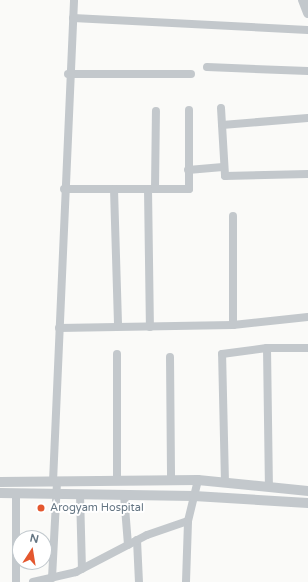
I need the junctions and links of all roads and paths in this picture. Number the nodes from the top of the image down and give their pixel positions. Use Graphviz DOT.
graph roads {
  1 [pos="74,0"];
  2 [pos="303,0"];
  3 [pos="308,13"];
  4 [pos="73,18"];
  5 [pos="308,30"];
  6 [pos="208,68"];
  7 [pos="308,71"];
  8 [pos="68,74"];
  9 [pos="191,74"];
  10 [pos="221,108"];
  11 [pos="189,110"];
  12 [pos="156,111"];
  13 [pos="308,118"];
  14 [pos="222,125"];
  15 [pos="223,168"];
  16 [pos="188,170"];
  17 [pos="308,174"];
  18 [pos="64,189"];
  19 [pos="114,189"];
  20 [pos="152,189"];
  21 [pos="232,216"];
  22 [pos="308,317"];
  23 [pos="233,325"];
  24 [pos="118,326"];
  25 [pos="150,327"];
  26 [pos="59,328"];
  27 [pos="267,348"];
  28 [pos="308,348"];
  29 [pos="117,354"];
  30 [pos="170,357"];
  31 [pos="171,480"];
  32 [pos="198,480"];
  33 [pos="117,481"];
  34 [pos="0,482"];
  35 [pos="55,482"];
  36 [pos="225,483"];
  37 [pos="269,487"];
  38 [pos="308,491"];
  39 [pos="0,493"];
  40 [pos="16,493"];
  41 [pos="56,494"];
  42 [pos="80,494"];
  43 [pos="124,495"];
  44 [pos="194,496"];
  45 [pos="308,503"];
  46 [pos="188,522"];
  47 [pos="138,540"];
  48 [pos="128,545"];
  49 [pos="82,569"];
  50 [pos="52,578"];
  51 [pos="16,582"];
  52 [pos="36,582"];
  53 [pos="139,582"];
  54 [pos="186,582"];
  1 -- 4 [label="street"];
  2 -- 3 [label="street"];
  4 -- 5 [label="street"];
  4 -- 8 [label="street"];
  6 -- 7 [label="street"];
  8 -- 9 [label="street"];
  8 -- 18 [label="street"];
  10 -- 14 [label="street"];
  11 -- 16 [label="street"];
  12 -- 20 [label="street"];
  13 -- 14 [label="street"];
  14 -- 15 [label="street"];
  15 -- 16 [label="street"];
  15 -- 17 [label="street"];
  16 -- 20 [label="street"];
  18 -- 19 [label="street"];
  18 -- 26 [label="street"];
  19 -- 20 [label="street"];
  19 -- 24 [label="street"];
  20 -- 25 [label="street"];
  21 -- 23 [label="street"];
  22 -- 23 [label="street"];
  23 -- 25 [label="street"];
  24 -- 25 [label="street"];
  24 -- 26 [label="street"];
  26 -- 35 [label="street"];
  27 -- 28 [label="street"];
  27 -- 36 [label="street"];
  27 -- 37 [label="street"];
  29 -- 33 [label="street"];
  30 -- 31 [label="street"];
  31 -- 32 [label="street"];
  31 -- 33 [label="street"];
  32 -- 36 [label="street"];
  32 -- 44 [label="street"];
  33 -- 35 [label="street"];
  34 -- 35 [label="street"];
  35 -- 41 [label="street"];
  36 -- 37 [label="street"];
  37 -- 38 [label="street"];
  39 -- 40 [label="street"];
  40 -- 41 [label="street"];
  40 -- 51 [label="street"];
  41 -- 42 [label="street"];
  41 -- 50 [label="street"];
  42 -- 43 [label="street"];
  42 -- 49 [label="street"];
  43 -- 44 [label="street"];
  43 -- 48 [label="street"];
  44 -- 45 [label="street"];
  44 -- 46 [label="street"];
  46 -- 47 [label="street"];
  46 -- 54 [label="street"];
  47 -- 48 [label="street"];
  47 -- 53 [label="street"];
  48 -- 49 [label="street"];
  49 -- 50 [label="street"];
  50 -- 52 [label="street"];
}
